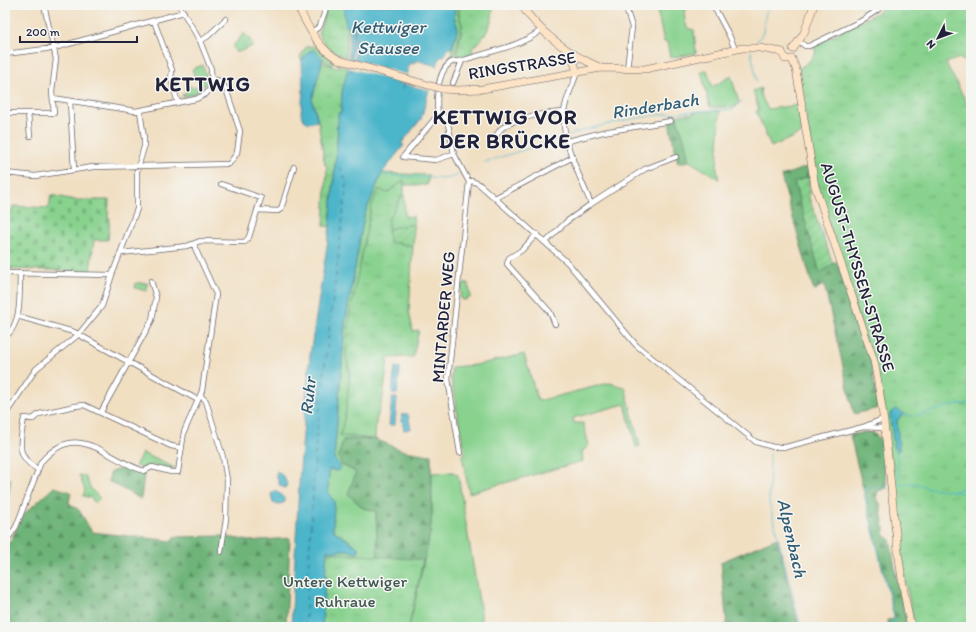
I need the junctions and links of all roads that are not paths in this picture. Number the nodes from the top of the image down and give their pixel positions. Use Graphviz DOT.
graph roads {
  1 [pos="44,5"];
  2 [pos="179,5"];
  3 [pos="297,5"];
  4 [pos="327,5"];
  5 [pos="521,5"];
  6 [pos="625,5"];
  7 [pos="713,5"];
  8 [pos="814,5"];
  9 [pos="885,5"];
  10 [pos="184,12"];
  11 [pos="226,19"];
  12 [pos="154,21"];
  13 [pos="541,30"];
  14 [pos="312,32"];
  15 [pos="200,41"];
  16 [pos="800,42"];
  17 [pos="54,48"];
  18 [pos="735,49"];
  19 [pos="793,50"];
  20 [pos="782,52"];
  21 [pos="5,54"];
  22 [pos="572,54"];
  23 [pos="792,59"];
  24 [pos="462,61"];
  25 [pos="601,68"];
  26 [pos="627,69"];
  27 [pos="577,72"];
  28 [pos="212,80"];
  29 [pos="453,83"];
  30 [pos="53,98"];
  31 [pos="70,102"];
  32 [pos="178,103"];
  33 [pos="140,111"];
  34 [pos="564,112"];
  35 [pos="5,113"];
  36 [pos="28,113"];
  37 [pos="438,115"];
  38 [pos="671,121"];
  39 [pos="30,136"];
  40 [pos="566,138"];
  41 [pos="491,143"];
  42 [pos="454,154"];
  43 [pos="572,157"];
  44 [pos="676,157"];
  45 [pos="138,166"];
  46 [pos="294,167"];
  47 [pos="74,170"];
  48 [pos="6,173"];
  49 [pos="469,182"];
  50 [pos="221,184"];
  51 [pos="5,185"];
  52 [pos="495,198"];
  53 [pos="591,204"];
  54 [pos="257,210"];
  55 [pos="536,234"];
  56 [pos="546,242"];
  57 [pos="195,243"];
  58 [pos="121,253"];
  59 [pos="5,273"];
  60 [pos="20,273"];
  61 [pos="112,275"];
  62 [pos="151,281"];
  63 [pos="17,316"];
  64 [pos="555,324"];
  65 [pos="78,334"];
  66 [pos="5,338"];
  67 [pos="128,362"];
  68 [pos="199,398"];
  69 [pos="101,412"];
  70 [pos="5,415"];
  71 [pos="883,419"];
  72 [pos="863,427"];
  73 [pos="884,428"];
  74 [pos="182,448"];
  75 [pos="460,453"];
  76 [pos="37,469"];
  77 [pos="5,543"];
  78 [pos="222,552"];
  79 [pos="911,627"];
  1 -- 17 [label="street"];
  2 -- 10 [label="street"];
  3 -- 14 [label="main road, RINGSTRASSE"];
  4 -- 14 [label="street"];
  5 -- 13 [label="main road"];
  6 -- 26 [label="street"];
  7 -- 18 [label="street"];
  8 -- 16 [label="main road"];
  9 -- 16 [label="street"];
  10 -- 12 [label="street"];
  10 -- 15 [label="street"];
  11 -- 15 [label="street"];
  12 -- 17 [label="street"];
  12 -- 32 [label="street"];
  13 -- 22 [label="main road"];
  13 -- 24 [label="street"];
  14 -- 27 [label="main road, RINGSTRASSE, bridge"];
  15 -- 28 [label="street"];
  16 -- 19 [label="main road"];
  17 -- 21 [label="street"];
  17 -- 30 [label="street"];
  18 -- 20 [label="main road, RINGSTRASSE"];
  18 -- 26 [label="main road, RINGSTRASSE"];
  19 -- 20 [label="main road"];
  19 -- 23 [label="main road"];
  20 -- 23 [label="main road"];
  22 -- 25 [label="main road"];
  22 -- 27 [label="main road"];
  23 -- 71 [label="main road, AUGUST-THYSSEN-STRASSE"];
  24 -- 29 [label="street"];
  24 -- 37 [label="street"];
  25 -- 26 [label="main road, RINGSTRASSE"];
  25 -- 27 [label="main road, RINGSTRASSE"];
  27 -- 34 [label="street"];
  28 -- 32 [label="street"];
  28 -- 45 [label="street"];
  30 -- 31 [label="street"];
  30 -- 36 [label="street"];
  31 -- 33 [label="street"];
  31 -- 47 [label="street"];
  32 -- 33 [label="street"];
  33 -- 45 [label="street"];
  34 -- 40 [label="street"];
  34 -- 41 [label="street"];
  35 -- 36 [label="street"];
  36 -- 39 [label="street"];
  37 -- 42 [label="street"];
  37 -- 42 [label="street"];
  38 -- 40 [label="street"];
  40 -- 43 [label="street"];
  42 -- 49 [label="street"];
  43 -- 52 [label="street"];
  43 -- 53 [label="street"];
  44 -- 53 [label="street"];
  45 -- 47 [label="street"];
  45 -- 58 [label="street"];
  46 -- 54 [label="street"];
  47 -- 48 [label="street"];
  48 -- 51 [label="street"];
  49 -- 52 [label="street"];
  49 -- 75 [label="street, MINTARDER WEG"];
  50 -- 54 [label="street"];
  52 -- 55 [label="street"];
  53 -- 56 [label="street"];
  54 -- 57 [label="street"];
  55 -- 56 [label="street"];
  55 -- 64 [label="street"];
  56 -- 72 [label="street"];
  57 -- 58 [label="street"];
  57 -- 68 [label="street"];
  58 -- 61 [label="street"];
  59 -- 60 [label="street"];
  60 -- 61 [label="street"];
  60 -- 63 [label="street"];
  61 -- 65 [label="street"];
  62 -- 67 [label="street"];
  63 -- 65 [label="street"];
  63 -- 66 [label="street"];
  65 -- 67 [label="street"];
  65 -- 70 [label="street"];
  67 -- 68 [label="street"];
  67 -- 69 [label="street"];
  68 -- 74 [label="street"];
  68 -- 78 [label="street"];
  69 -- 74 [label="street"];
  69 -- 76 [label="street"];
  71 -- 72 [label="street"];
  71 -- 73 [label="main road, AUGUST-THYSSEN-STRASSE"];
  72 -- 73 [label="street"];
  73 -- 79 [label="main road, AUGUST-THYSSEN-STRASSE"];
  74 -- 76 [label="street"];
  76 -- 77 [label="street"];
}
